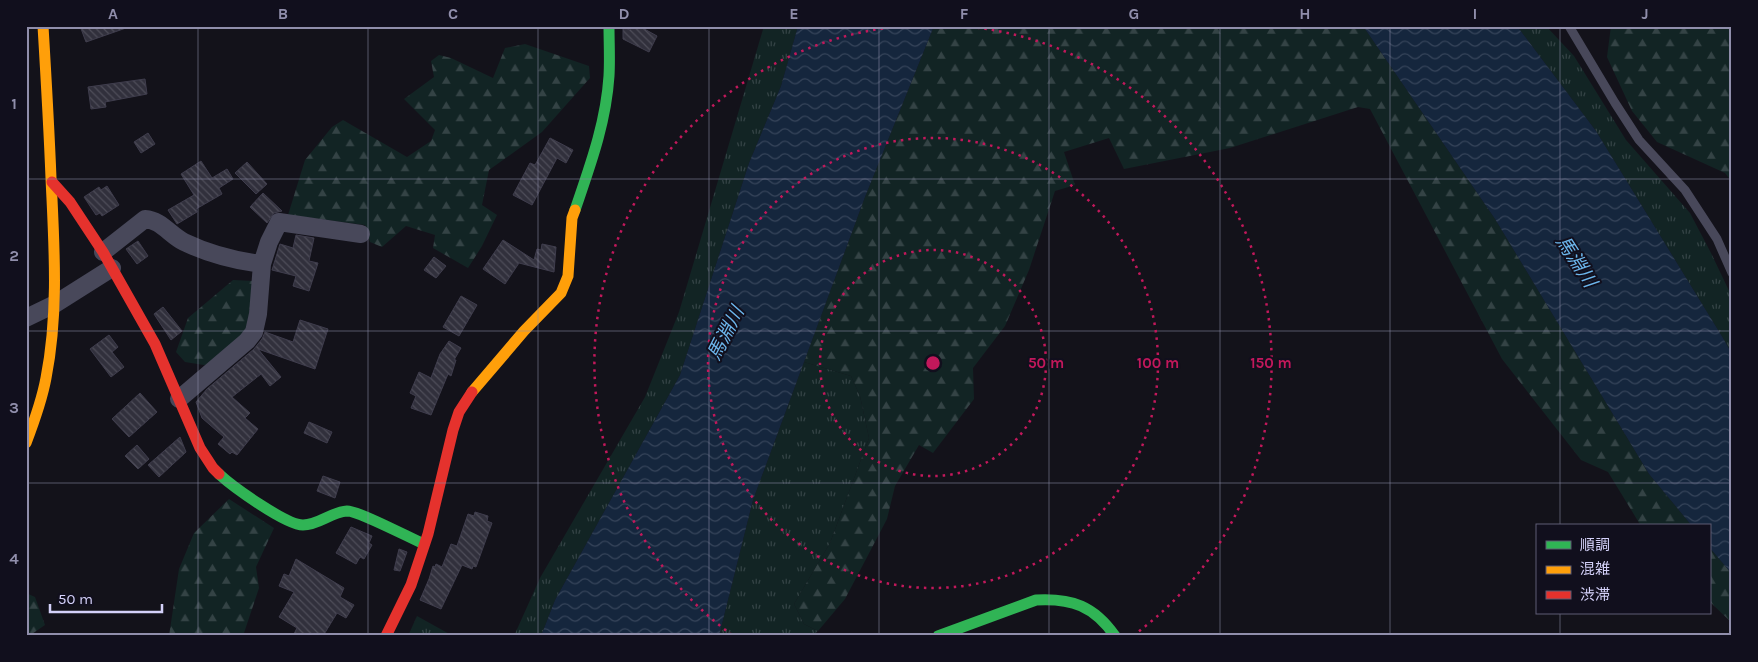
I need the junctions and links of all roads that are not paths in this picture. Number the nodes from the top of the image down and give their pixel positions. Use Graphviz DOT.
graph roads {
  1 [pos="44,26"];
  2 [pos="609,26"];
  3 [pos="1569,26"];
  4 [pos="52,182"];
  5 [pos="361,234"];
  6 [pos="103,252"];
  7 [pos="262,264"];
  8 [pos="112,268"];
  9 [pos="1732,273"];
  10 [pos="55,304"];
  11 [pos="26,318"];
  12 [pos="179,399"];
  13 [pos="26,443"];
  14 [pos="424,544"];
  15 [pos="386,636"];
  16 [pos="938,636"];
  17 [pos="1115,636"];
  1 -- 4 [label="street"];
  2 -- 14 [label="street"];
  3 -- 9 [label="lane"];
  4 -- 6 [label="street"];
  4 -- 10 [label="street"];
  5 -- 7 [label="street"];
  6 -- 7 [label="street"];
  6 -- 8 [label="street"];
  7 -- 12 [label="street"];
  8 -- 10 [label="street"];
  8 -- 12 [label="street"];
  10 -- 11 [label="street"];
  10 -- 13 [label="street"];
  12 -- 14 [label="street"];
  14 -- 15 [label="street"];
  16 -- 17 [label="street"];
}
